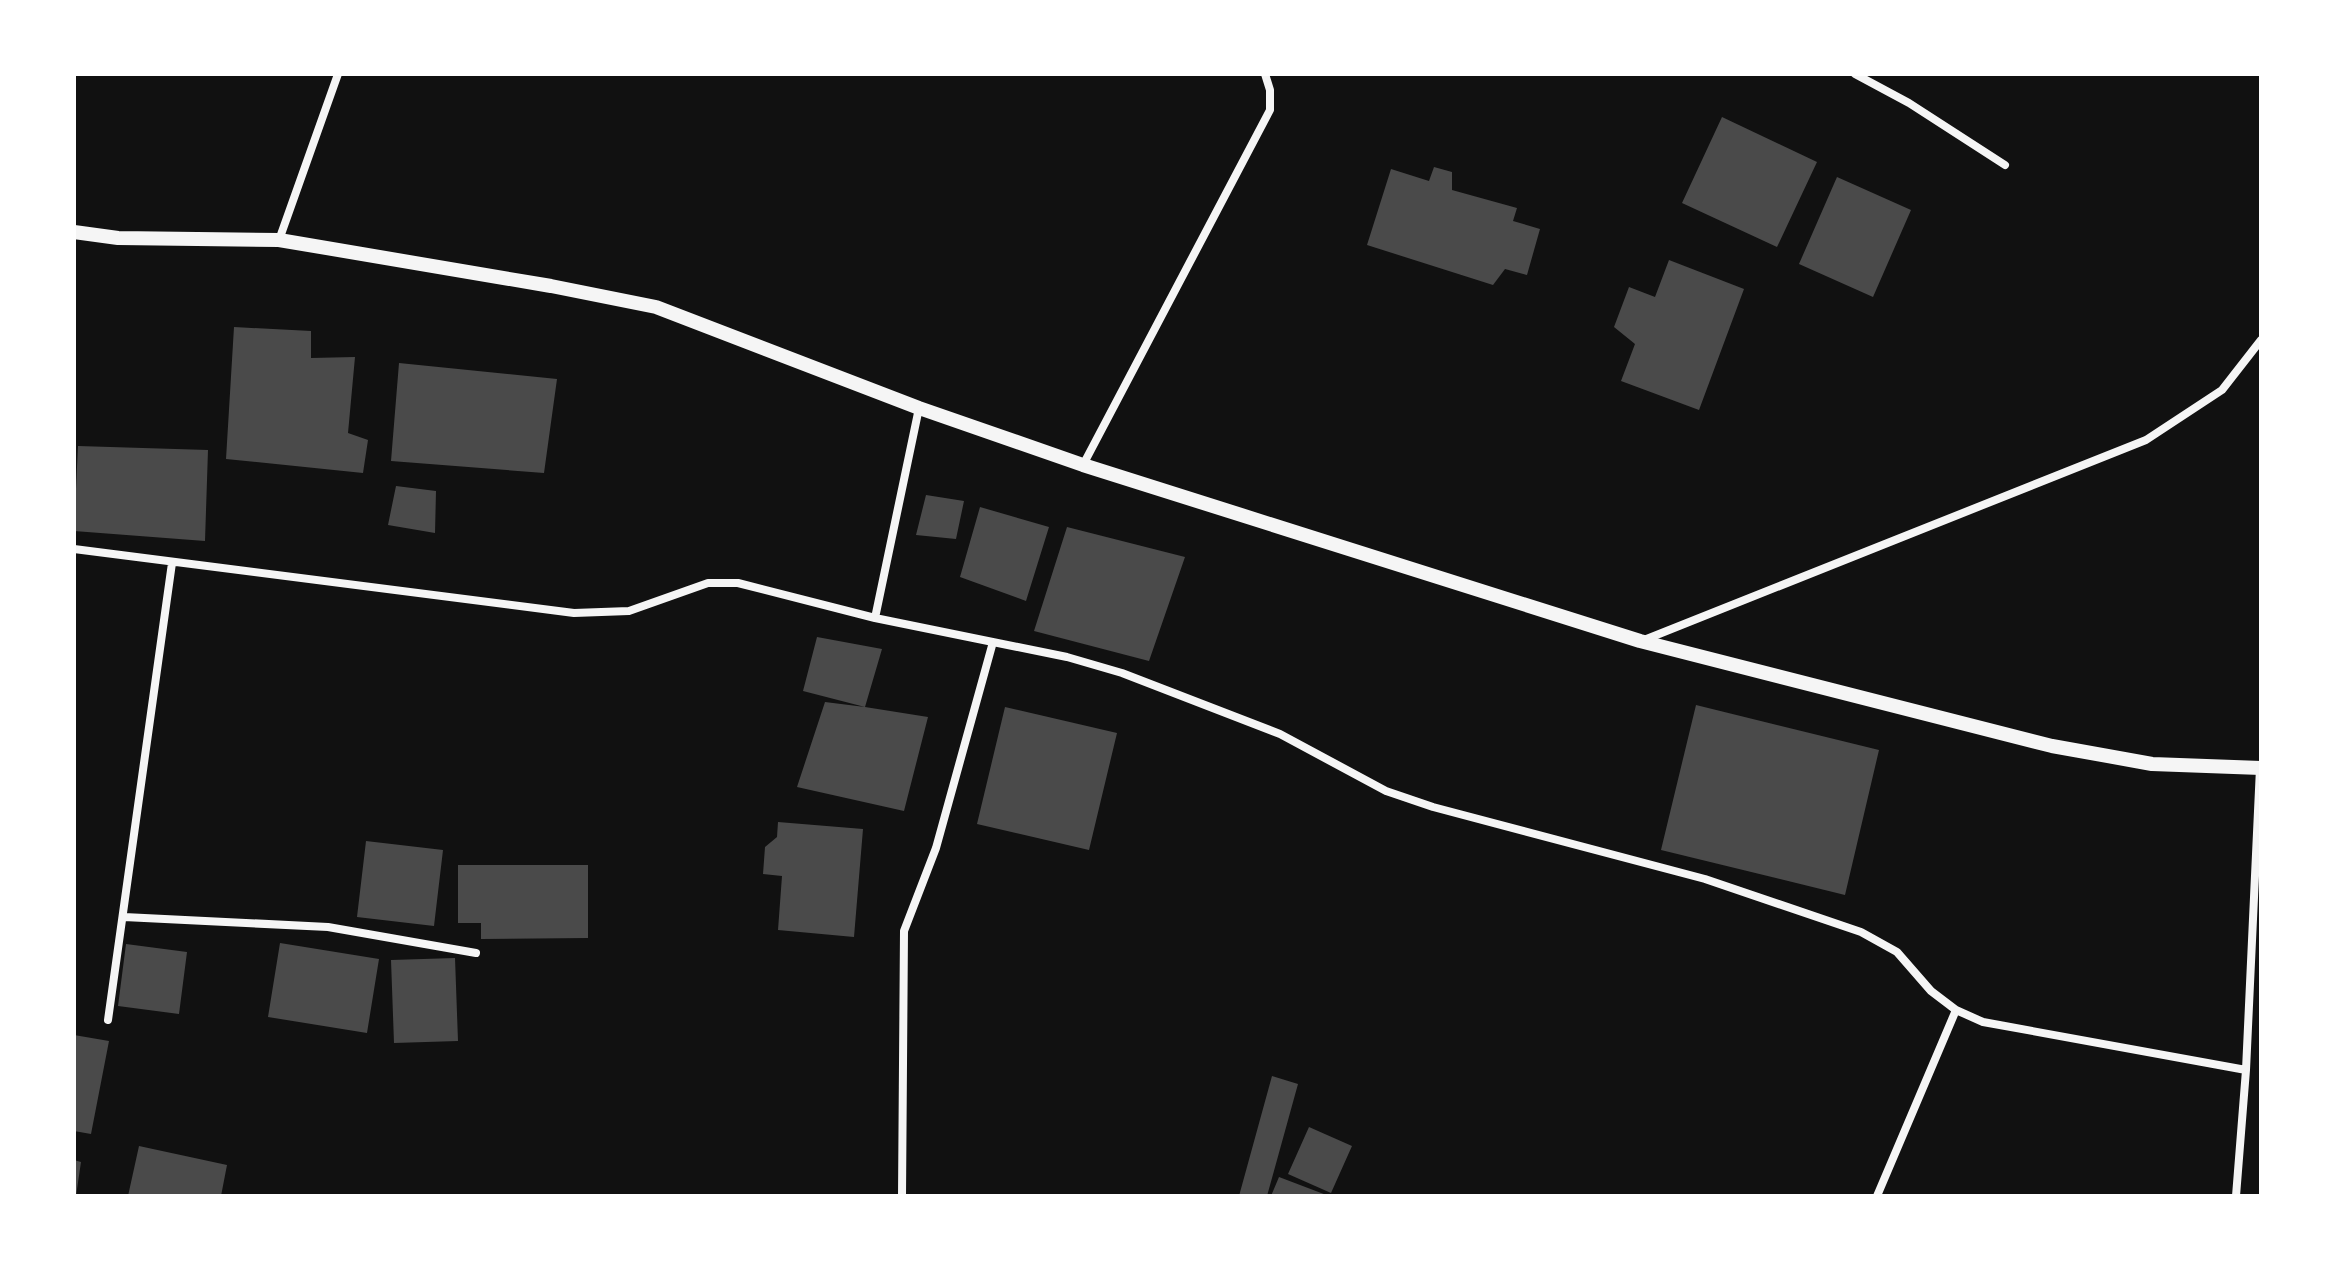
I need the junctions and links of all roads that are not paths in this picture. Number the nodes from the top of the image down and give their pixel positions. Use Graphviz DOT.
graph roads {
  1 [pos="338,74"];
  2 [pos="1265,74"];
  3 [pos="1855,74"];
  4 [pos="2005,165"];
  5 [pos="74,232"];
  6 [pos="279,240"];
  7 [pos="2261,340"];
  8 [pos="919,408"];
  9 [pos="1083,465"];
  10 [pos="74,549"];
  11 [pos="172,563"];
  12 [pos="875,618"];
  13 [pos="1640,641"];
  14 [pos="993,642"];
  15 [pos="2260,768"];
  16 [pos="124,917"];
  17 [pos="476,953"];
  18 [pos="1956,1010"];
  19 [pos="108,1020"];
  20 [pos="2246,1070"];
  21 [pos="902,1196"];
  22 [pos="1877,1196"];
  23 [pos="2236,1196"];
  1 -- 6 [label="street"];
  2 -- 9 [label="street"];
  3 -- 4 [label="street"];
  5 -- 6 [label="street"];
  6 -- 8 [label="street"];
  7 -- 13 [label="street"];
  8 -- 9 [label="street"];
  8 -- 12 [label="street"];
  9 -- 13 [label="street"];
  10 -- 11 [label="street"];
  11 -- 12 [label="street"];
  11 -- 16 [label="street"];
  12 -- 14 [label="street"];
  13 -- 15 [label="street"];
  14 -- 18 [label="street"];
  14 -- 21 [label="street"];
  15 -- 20 [label="street"];
  16 -- 17 [label="street"];
  16 -- 19 [label="street"];
  18 -- 20 [label="street"];
  18 -- 22 [label="street"];
  20 -- 23 [label="street"];
}
